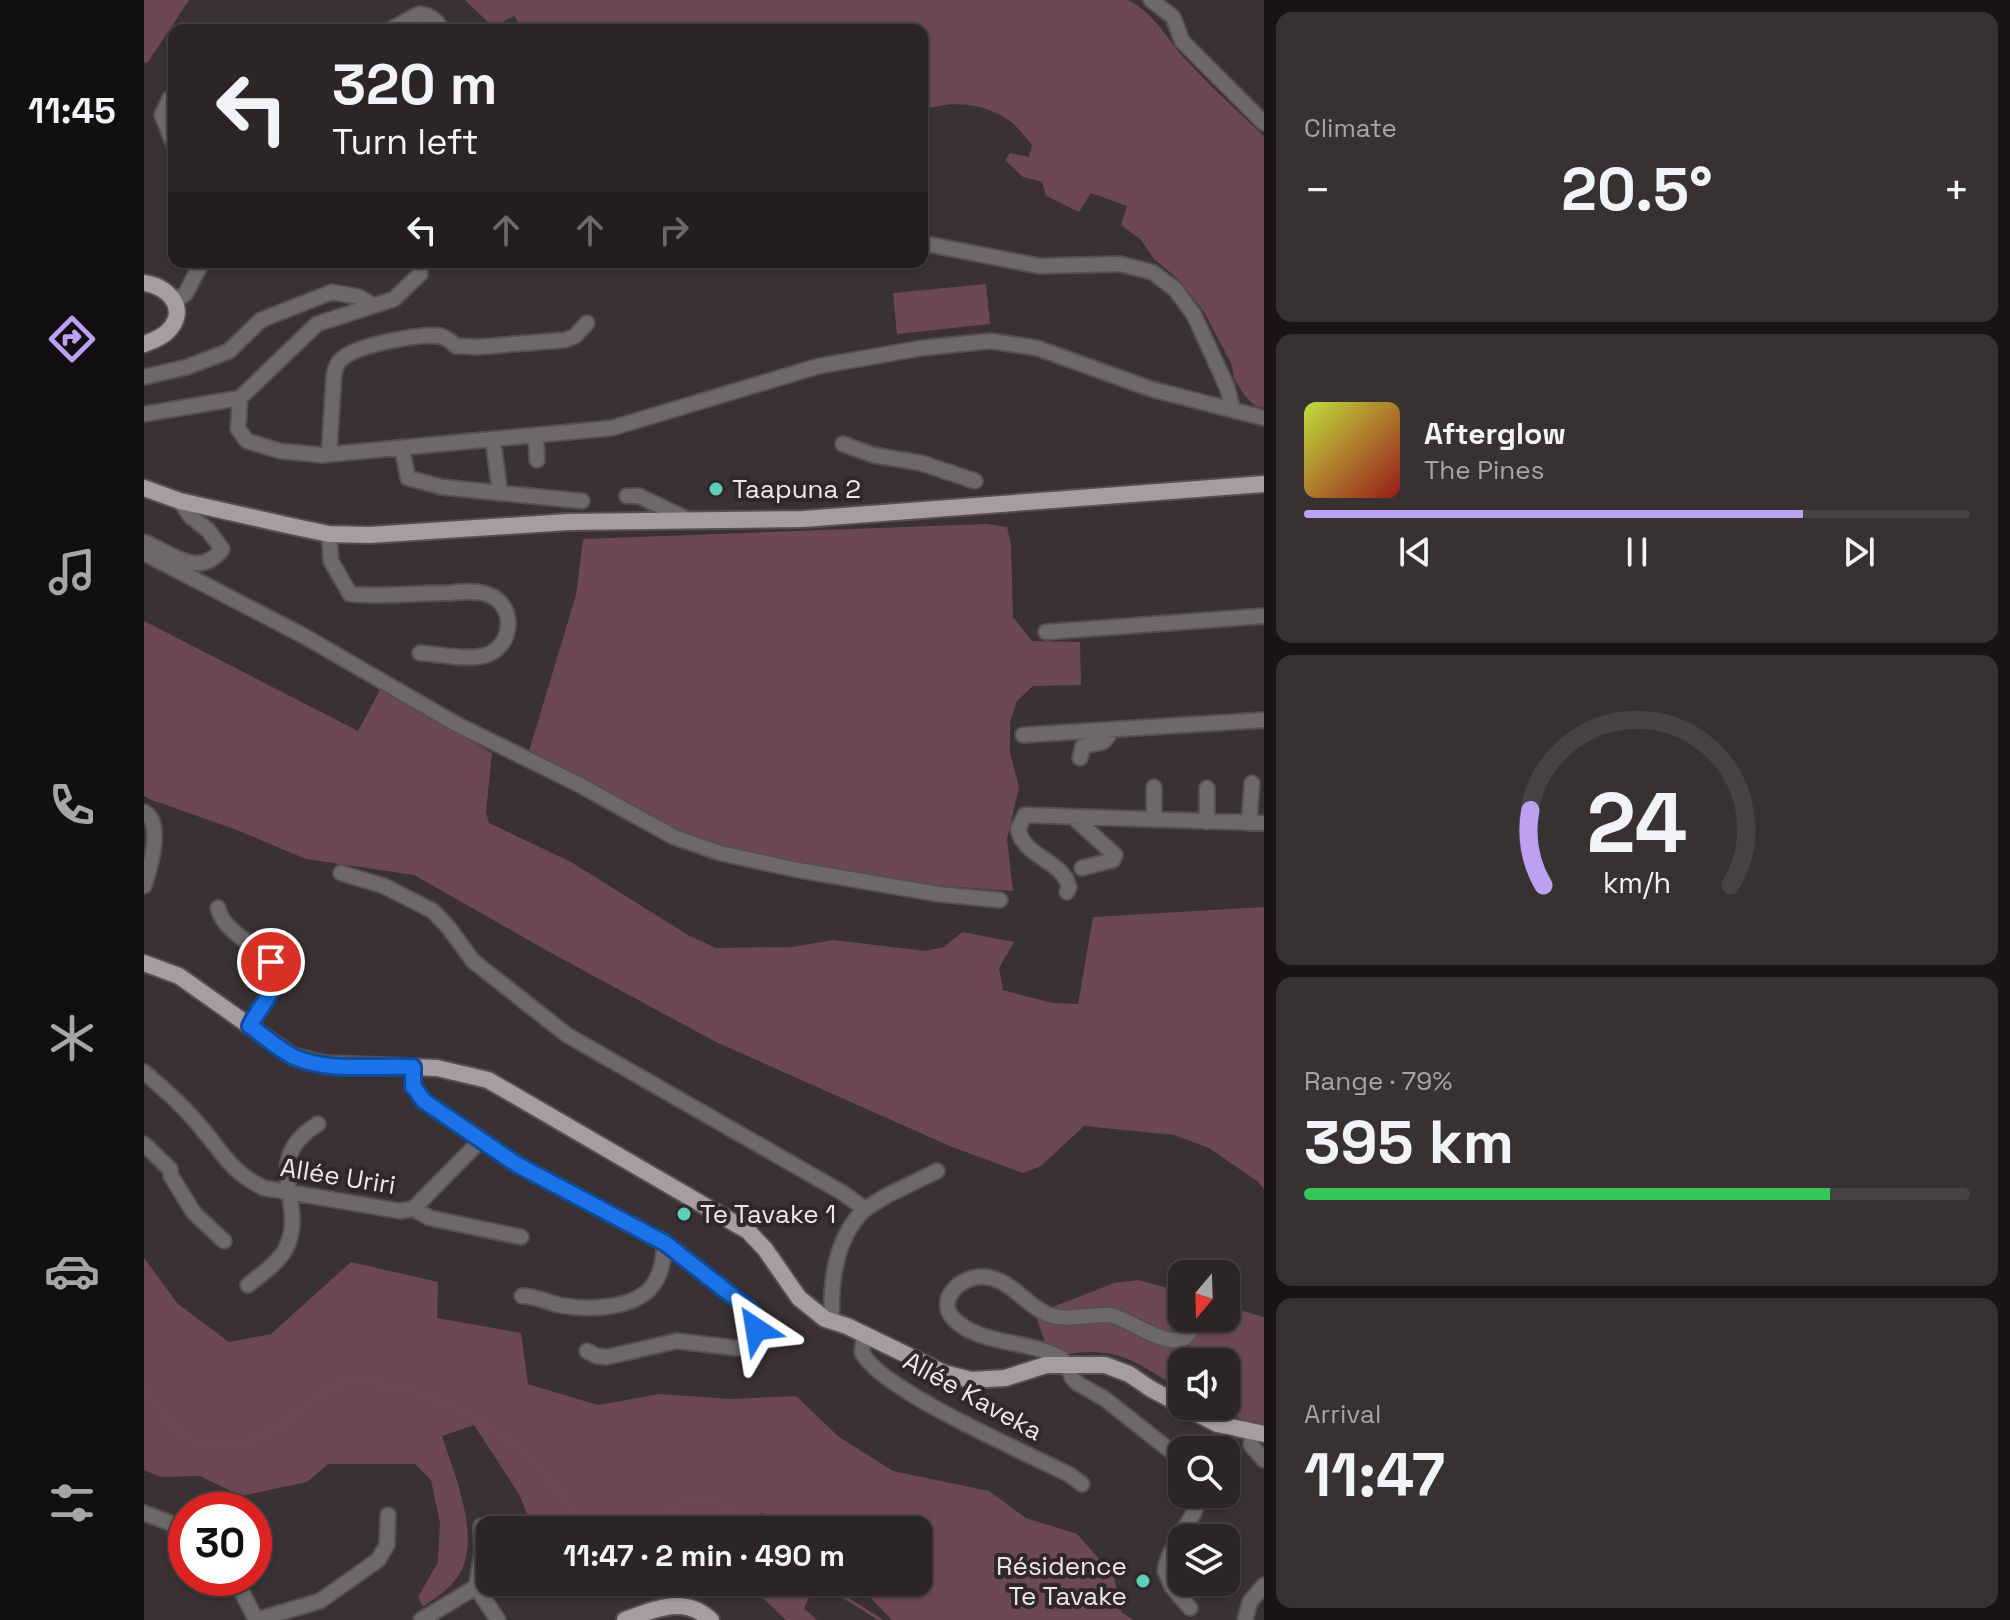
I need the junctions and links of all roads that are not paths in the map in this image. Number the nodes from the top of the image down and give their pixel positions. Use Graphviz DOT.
graph roads {
  1 [pos="1151,0"];
  2 [pos="401,24"];
  3 [pos="438,24"];
  4 [pos="168,102"];
  5 [pos="1264,123"];
  6 [pos="168,130"];
  7 [pos="928,244"];
  8 [pos="199,268"];
  9 [pos="420,274"];
  10 [pos="144,283"];
  11 [pos="176,301"];
  12 [pos="372,305"];
  13 [pos="587,323"];
  14 [pos="144,344"];
  15 [pos="144,377"];
  16 [pos="240,398"];
  17 [pos="1233,410"];
  18 [pos="144,414"];
  19 [pos="1264,418"];
  20 [pos="536,435"];
  21 [pos="493,440"];
  22 [pos="843,444"];
  23 [pos="402,448"];
  24 [pos="329,454"];
  25 [pos="537,460"];
  26 [pos="975,481"];
  27 [pos="1264,484"];
  28 [pos="144,488"];
  29 [pos="500,493"];
  30 [pos="627,496"];
  31 [pos="180,501"];
  32 [pos="582,501"];
  33 [pos="689,520"];
  34 [pos="329,534"];
  35 [pos="144,542"];
  36 [pos="144,553"];
  37 [pos="1264,616"];
  38 [pos="1046,632"];
  39 [pos="420,653"];
  40 [pos="1264,720"];
  41 [pos="1113,730"];
  42 [pos="1023,735"];
  43 [pos="1080,758"];
  44 [pos="1252,783"];
  45 [pos="1154,787"];
  46 [pos="1207,788"];
  47 [pos="144,812"];
  48 [pos="1073,817"];
  49 [pos="1154,820"];
  50 [pos="1207,822"];
  51 [pos="1257,823"];
  52 [pos="1082,868"];
  53 [pos="341,873"];
  54 [pos="144,886"];
  55 [pos="1067,892"];
  56 [pos="1000,900"];
  57 [pos="218,908"];
  58 [pos="144,963"];
  59 [pos="250,1026"];
  60 [pos="413,1067"];
  61 [pos="144,1072"];
  62 [pos="318,1124"];
  63 [pos="481,1140"];
  64 [pos="144,1144"];
  65 [pos="937,1171"];
  66 [pos="289,1192"];
  67 [pos="413,1209"];
  68 [pos="865,1209"];
  69 [pos="521,1237"];
  70 [pos="224,1241"];
  71 [pos="665,1243"];
  72 [pos="248,1285"];
  73 [pos="522,1296"];
  74 [pos="832,1321"];
  75 [pos="1190,1332"];
  76 [pos="864,1334"];
  77 [pos="587,1351"];
  78 [pos="1067,1364"];
  79 [pos="1258,1432"];
  80 [pos="1168,1449"];
  81 [pos="1264,1460"];
  82 [pos="1082,1484"];
  83 [pos="1196,1508"];
  84 [pos="144,1513"];
  85 [pos="388,1515"];
  86 [pos="168,1522"];
  87 [pos="1264,1585"];
  88 [pos="476,1587"];
  89 [pos="244,1596"];
  90 [pos="482,1596"];
  91 [pos="1190,1608"];
  92 [pos="256,1620"];
  93 [pos="421,1620"];
  94 [pos="498,1620"];
  95 [pos="625,1620"];
  96 [pos="711,1620"];
  97 [pos="1245,1620"];
  1 -- 5 [label="street"];
  2 -- 3 [label="street"];
  4 -- 6 [label="street"];
  7 -- 17 [label="street"];
  8 -- 11 [label="street"];
  9 -- 12 [label="street"];
  10 -- 11 [label="main road"];
  11 -- 14 [label="main road"];
  12 -- 15 [label="street"];
  12 -- 16 [label="street"];
  13 -- 24 [label="street"];
  16 -- 18 [label="street"];
  16 -- 24 [label="street"];
  17 -- 19 [label="street"];
  17 -- 20 [label="street"];
  20 -- 21 [label="street"];
  20 -- 25 [label="street"];
  21 -- 23 [label="street"];
  21 -- 29 [label="street"];
  22 -- 26 [label="street"];
  23 -- 24 [label="street"];
  23 -- 29 [label="street"];
  27 -- 33 [label="main road"];
  28 -- 31 [label="main road"];
  29 -- 32 [label="street"];
  30 -- 33 [label="street"];
  31 -- 34 [label="main road"];
  31 -- 35 [label="street"];
  33 -- 34 [label="main road"];
  34 -- 39 [label="street"];
  36 -- 56 [label="street"];
  37 -- 38 [label="street"];
  40 -- 41 [label="street"];
  41 -- 42 [label="street"];
  41 -- 43 [label="street"];
  44 -- 51 [label="street"];
  45 -- 49 [label="street"];
  46 -- 50 [label="street"];
  47 -- 54 [label="street"];
  48 -- 49 [label="street"];
  48 -- 52 [label="street"];
  48 -- 55 [label="street"];
  49 -- 50 [label="street"];
  50 -- 51 [label="street"];
  53 -- 68 [label="street"];
  57 -- 59 [label="street"];
  58 -- 59 [label="main road"];
  59 -- 60 [label="main road"];
  60 -- 63 [label="street"];
  60 -- 74 [label="main road"];
  61 -- 66 [label="street, Allée Uriri"];
  62 -- 66 [label="street"];
  63 -- 67 [label="street"];
  63 -- 71 [label="street"];
  64 -- 70 [label="street"];
  65 -- 68 [label="street"];
  66 -- 67 [label="street, Allée Uriri"];
  66 -- 72 [label="street"];
  67 -- 69 [label="street, Allée Uriri"];
  68 -- 74 [label="street"];
  71 -- 73 [label="street"];
  71 -- 77 [label="street"];
  74 -- 76 [label="main road"];
  75 -- 78 [label="street"];
  76 -- 78 [label="main road"];
  76 -- 82 [label="street, Allée Kaveka"];
  78 -- 79 [label="main road"];
  78 -- 80 [label="street"];
  79 -- 81 [label="street"];
  83 -- 91 [label="street"];
  84 -- 86 [label="street"];
  85 -- 92 [label="street"];
  87 -- 97 [label="street"];
  88 -- 93 [label="street"];
  89 -- 92 [label="street"];
  90 -- 94 [label="street"];
  95 -- 96 [label="main road"];
}
